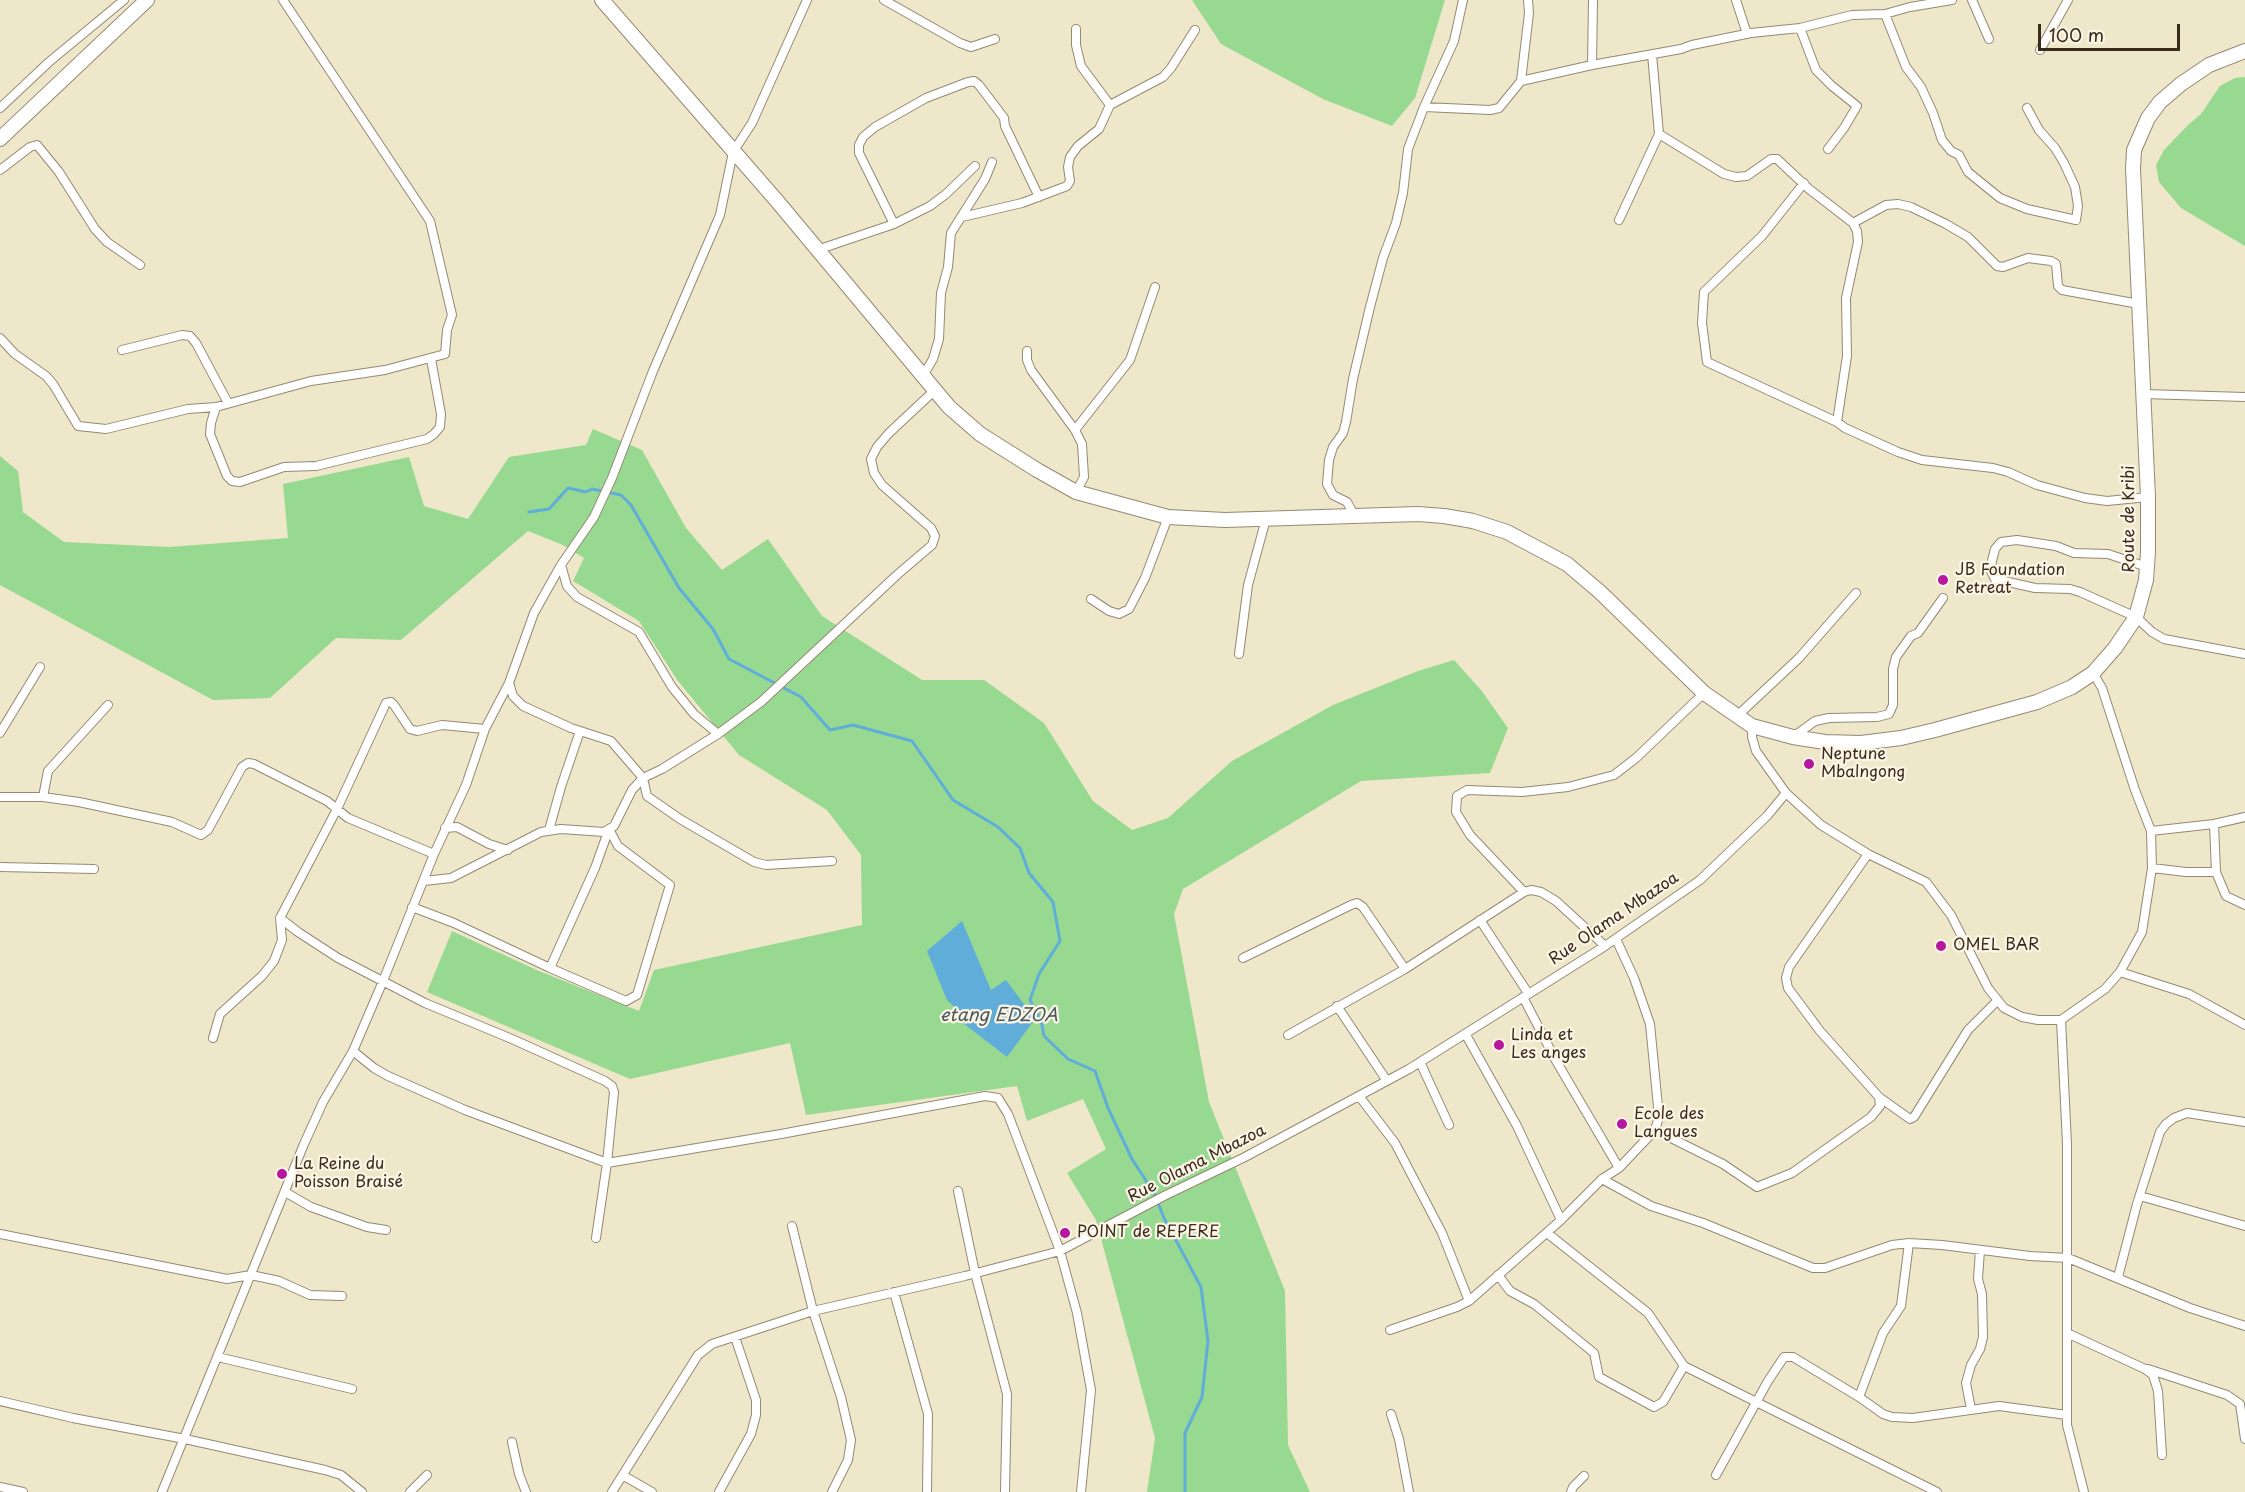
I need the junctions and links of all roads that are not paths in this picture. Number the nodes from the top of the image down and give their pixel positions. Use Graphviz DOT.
graph roads {
  1 [pos="124,0"];
  2 [pos="147,0"];
  3 [pos="283,0"];
  4 [pos="602,0"];
  5 [pos="807,0"];
  6 [pos="884,0"];
  7 [pos="1462,0"];
  8 [pos="1528,0"];
  9 [pos="1593,0"];
  10 [pos="1736,0"];
  11 [pos="1952,0"];
  12 [pos="1971,0"];
  13 [pos="2068,0"];
  14 [pos="1885,14"];
  15 [pos="1800,28"];
  16 [pos="1076,29"];
  17 [pos="1196,30"];
  18 [pos="1747,34"];
  19 [pos="995,39"];
  20 [pos="1989,39"];
  21 [pos="2040,50"];
  22 [pos="2245,51"];
  23 [pos="1652,54"];
  24 [pos="1592,65"];
  25 [pos="1521,81"];
  26 [pos="1110,105"];
  27 [pos="1424,107"];
  28 [pos="0,108"];
  29 [pos="2027,108"];
  30 [pos="1659,134"];
  31 [pos="0,139"];
  32 [pos="1828,149"];
  33 [pos="733,152"];
  34 [pos="992,162"];
  35 [pos="975,166"];
  36 [pos="0,170"];
  37 [pos="1804,183"];
  38 [pos="1039,197"];
  39 [pos="962,217"];
  40 [pos="1619,220"];
  41 [pos="1853,223"];
  42 [pos="894,224"];
  43 [pos="817,250"];
  44 [pos="140,265"];
  45 [pos="1155,287"];
  46 [pos="2139,304"];
  47 [pos="0,338"];
  48 [pos="122,350"];
  49 [pos="1027,351"];
  50 [pos="431,359"];
  51 [pos="923,376"];
  52 [pos="935,390"];
  53 [pos="2143,394"];
  54 [pos="2245,397"];
  55 [pos="228,403"];
  56 [pos="216,407"];
  57 [pos="1837,422"];
  58 [pos="1075,430"];
  59 [pos="1076,492"];
  60 [pos="2148,497"];
  61 [pos="1354,515"];
  62 [pos="1168,517"];
  63 [pos="1266,519"];
  64 [pos="561,565"];
  65 [pos="2147,567"];
  66 [pos="1856,593"];
  67 [pos="1943,598"];
  68 [pos="1090,599"];
  69 [pos="2136,617"];
  70 [pos="1239,654"];
  71 [pos="2245,654"];
  72 [pos="40,667"];
  73 [pos="2093,673"];
  74 [pos="509,683"];
  75 [pos="1704,693"];
  76 [pos="108,705"];
  77 [pos="1736,717"];
  78 [pos="1752,726"];
  79 [pos="485,729"];
  80 [pos="580,731"];
  81 [pos="0,733"];
  82 [pos="718,734"];
  83 [pos="1793,737"];
  84 [pos="644,778"];
  85 [pos="1786,793"];
  86 [pos="0,797"];
  87 [pos="43,797"];
  88 [pos="337,809"];
  89 [pos="2245,818"];
  90 [pos="2214,824"];
  91 [pos="445,828"];
  92 [pos="609,829"];
  93 [pos="549,830"];
  94 [pos="2151,831"];
  95 [pos="508,850"];
  96 [pos="434,854"];
  97 [pos="1868,854"];
  98 [pos="832,861"];
  99 [pos="0,867"];
  100 [pos="2152,868"];
  101 [pos="94,869"];
  102 [pos="2216,872"];
  103 [pos="424,881"];
  104 [pos="1524,892"];
  105 [pos="2245,905"];
  106 [pos="412,907"];
  107 [pos="280,918"];
  108 [pos="1480,920"];
  109 [pos="1616,939"];
  110 [pos="1605,946"];
  111 [pos="1243,958"];
  112 [pos="550,968"];
  113 [pos="1405,969"];
  114 [pos="2120,972"];
  115 [pos="383,981"];
  116 [pos="1525,995"];
  117 [pos="1998,1000"];
  118 [pos="1337,1006"];
  119 [pos="2061,1020"];
  120 [pos="2245,1025"];
  121 [pos="1288,1035"];
  122 [pos="1466,1035"];
  123 [pos="213,1038"];
  124 [pos="353,1051"];
  125 [pos="1420,1062"];
  126 [pos="1387,1081"];
  127 [pos="1359,1096"];
  128 [pos="1880,1097"];
  129 [pos="2245,1122"];
  130 [pos="1449,1125"];
  131 [pos="1655,1130"];
  132 [pos="607,1163"];
  133 [pos="1619,1168"];
  134 [pos="1602,1179"];
  135 [pos="958,1191"];
  136 [pos="285,1192"];
  137 [pos="2140,1196"];
  138 [pos="1561,1220"];
  139 [pos="792,1226"];
  140 [pos="2245,1226"];
  141 [pos="386,1230"];
  142 [pos="1547,1233"];
  143 [pos="0,1234"];
  144 [pos="596,1238"];
  145 [pos="1909,1244"];
  146 [pos="1980,1250"];
  147 [pos="1060,1251"];
  148 [pos="2068,1258"];
  149 [pos="975,1273"];
  150 [pos="251,1275"];
  151 [pos="1498,1275"];
  152 [pos="2118,1277"];
  153 [pos="894,1293"];
  154 [pos="342,1296"];
  155 [pos="1469,1300"];
  156 [pos="813,1311"];
  157 [pos="2245,1326"];
  158 [pos="1390,1330"];
  159 [pos="2067,1333"];
  160 [pos="735,1337"];
  161 [pos="218,1357"];
  162 [pos="1684,1366"];
  163 [pos="2145,1369"];
  164 [pos="352,1389"];
  165 [pos="1859,1396"];
  166 [pos="0,1401"];
  167 [pos="1757,1401"];
  168 [pos="1971,1409"];
  169 [pos="1391,1414"];
  170 [pos="2067,1415"];
  171 [pos="2245,1438"];
  172 [pos="185,1439"];
  173 [pos="512,1442"];
  174 [pos="2162,1455"];
  175 [pos="427,1474"];
  176 [pos="1716,1475"];
  177 [pos="624,1476"];
  178 [pos="1584,1476"];
  179 [pos="0,1487"];
  180 [pos="23,1492"];
  181 [pos="162,1492"];
  182 [pos="362,1492"];
  183 [pos="410,1492"];
  184 [pos="526,1492"];
  185 [pos="612,1492"];
  186 [pos="652,1492"];
  187 [pos="719,1492"];
  188 [pos="832,1492"];
  189 [pos="927,1492"];
  190 [pos="1005,1492"];
  191 [pos="1081,1492"];
  192 [pos="1409,1492"];
  193 [pos="1571,1492"];
  194 [pos="1937,1492"];
  195 [pos="2085,1492"];
  1 -- 28 [label="street"];
  2 -- 31 [label="main road"];
  3 -- 50 [label="street"];
  4 -- 33 [label="main road, Route de Kribi"];
  5 -- 33 [label="street"];
  6 -- 19 [label="street"];
  7 -- 27 [label="street"];
  8 -- 25 [label="street"];
  9 -- 24 [label="street"];
  10 -- 18 [label="street"];
  11 -- 14 [label="street"];
  12 -- 20 [label="street"];
  13 -- 21 [label="street"];
  14 -- 15 [label="street"];
  14 -- 29 [label="street"];
  15 -- 18 [label="street"];
  15 -- 32 [label="street"];
  16 -- 26 [label="street"];
  17 -- 26 [label="street"];
  18 -- 23 [label="street"];
  22 -- 46 [label="main road, Route de Kribi"];
  23 -- 24 [label="street"];
  23 -- 30 [label="street"];
  24 -- 25 [label="street"];
  25 -- 27 [label="street"];
  26 -- 38 [label="street"];
  27 -- 61 [label="street"];
  30 -- 37 [label="street"];
  30 -- 40 [label="street"];
  33 -- 43 [label="main road, Route de Kribi"];
  33 -- 64 [label="street"];
  34 -- 39 [label="street"];
  35 -- 42 [label="street"];
  36 -- 44 [label="street"];
  37 -- 41 [label="street"];
  37 -- 57 [label="street"];
  38 -- 39 [label="street"];
  38 -- 42 [label="street"];
  39 -- 51 [label="street"];
  41 -- 46 [label="street"];
  41 -- 57 [label="street"];
  42 -- 43 [label="street"];
  43 -- 51 [label="main road, Route de Kribi"];
  45 -- 58 [label="street"];
  46 -- 53 [label="main road, Route de Kribi"];
  47 -- 56 [label="street"];
  48 -- 55 [label="street"];
  49 -- 58 [label="street"];
  50 -- 55 [label="street"];
  50 -- 56 [label="street"];
  51 -- 52 [label="main road, Route de Kribi"];
  52 -- 59 [label="main road, Route de Kribi"];
  52 -- 82 [label="street"];
  53 -- 54 [label="street"];
  53 -- 60 [label="main road, Route de Kribi"];
  55 -- 56 [label="street"];
  57 -- 60 [label="street"];
  58 -- 59 [label="street"];
  59 -- 62 [label="main road, Route de Kribi"];
  60 -- 65 [label="main road, Route de Kribi"];
  61 -- 63 [label="main road, Route de Kribi"];
  61 -- 75 [label="main road, Route de Kribi"];
  62 -- 63 [label="main road, Route de Kribi"];
  62 -- 68 [label="street"];
  63 -- 70 [label="street"];
  64 -- 74 [label="street"];
  64 -- 82 [label="street"];
  65 -- 69 [label="main road, Route de Kribi"];
  65 -- 69 [label="street"];
  66 -- 77 [label="street"];
  67 -- 83 [label="street"];
  69 -- 71 [label="street"];
  69 -- 73 [label="main road, Route de Kribi"];
  72 -- 81 [label="street"];
  73 -- 83 [label="main road, Route de Kribi"];
  73 -- 94 [label="street"];
  74 -- 79 [label="street"];
  74 -- 80 [label="street"];
  75 -- 77 [label="main road, Route de Kribi"];
  75 -- 104 [label="street"];
  76 -- 87 [label="street"];
  77 -- 78 [label="main road, Route de Kribi"];
  78 -- 83 [label="main road, Route de Kribi"];
  78 -- 85 [label="street"];
  79 -- 88 [label="street"];
  79 -- 91 [label="street"];
  80 -- 84 [label="street"];
  80 -- 93 [label="street"];
  82 -- 84 [label="street"];
  84 -- 92 [label="street"];
  84 -- 98 [label="street"];
  85 -- 97 [label="street"];
  85 -- 109 [label="street, Rue Olama Mbazoa"];
  86 -- 87 [label="street"];
  87 -- 88 [label="street"];
  88 -- 96 [label="street"];
  88 -- 107 [label="street"];
  89 -- 90 [label="street"];
  90 -- 94 [label="street"];
  90 -- 102 [label="street"];
  91 -- 95 [label="street"];
  91 -- 96 [label="street"];
  92 -- 93 [label="street"];
  92 -- 112 [label="street"];
  92 -- 112 [label="street"];
  93 -- 95 [label="street"];
  94 -- 100 [label="street"];
  95 -- 103 [label="street"];
  96 -- 103 [label="street"];
  97 -- 117 [label="street"];
  97 -- 128 [label="street"];
  99 -- 101 [label="street"];
  100 -- 102 [label="street"];
  100 -- 114 [label="street"];
  102 -- 105 [label="street"];
  103 -- 106 [label="street"];
  104 -- 108 [label="street"];
  104 -- 110 [label="street"];
  106 -- 112 [label="street"];
  106 -- 115 [label="street"];
  107 -- 115 [label="street"];
  107 -- 123 [label="street"];
  108 -- 113 [label="street"];
  108 -- 116 [label="street"];
  109 -- 110 [label="street, Rue Olama Mbazoa"];
  109 -- 131 [label="street"];
  110 -- 116 [label="street, Rue Olama Mbazoa"];
  111 -- 113 [label="street"];
  113 -- 118 [label="street"];
  114 -- 119 [label="street"];
  114 -- 120 [label="street"];
  115 -- 124 [label="street"];
  115 -- 132 [label="street"];
  116 -- 122 [label="street, Rue Olama Mbazoa"];
  116 -- 133 [label="street"];
  117 -- 119 [label="street"];
  117 -- 128 [label="street"];
  118 -- 121 [label="street"];
  118 -- 126 [label="street"];
  119 -- 148 [label="street"];
  122 -- 125 [label="street, Rue Olama Mbazoa"];
  122 -- 138 [label="street"];
  124 -- 132 [label="street"];
  124 -- 136 [label="street"];
  125 -- 126 [label="street, Rue Olama Mbazoa"];
  125 -- 130 [label="street"];
  126 -- 127 [label="street, Rue Olama Mbazoa"];
  127 -- 147 [label="street, Rue Olama Mbazoa"];
  127 -- 155 [label="street"];
  128 -- 131 [label="street"];
  129 -- 137 [label="street"];
  131 -- 133 [label="street"];
  132 -- 144 [label="street"];
  132 -- 147 [label="street"];
  133 -- 134 [label="street"];
  134 -- 138 [label="street"];
  134 -- 145 [label="street"];
  135 -- 149 [label="street"];
  136 -- 141 [label="street"];
  136 -- 150 [label="street"];
  137 -- 140 [label="street"];
  137 -- 152 [label="street"];
  138 -- 142 [label="street"];
  139 -- 156 [label="street"];
  142 -- 151 [label="street"];
  142 -- 162 [label="street"];
  143 -- 150 [label="street"];
  145 -- 146 [label="street"];
  145 -- 165 [label="street"];
  146 -- 148 [label="street"];
  146 -- 168 [label="street"];
  147 -- 149 [label="street, Rue Olama Mbazoa"];
  147 -- 191 [label="street"];
  148 -- 152 [label="street"];
  148 -- 159 [label="street"];
  149 -- 153 [label="street, Rue Olama Mbazoa"];
  149 -- 190 [label="street"];
  150 -- 154 [label="street"];
  150 -- 161 [label="street"];
  151 -- 155 [label="street"];
  151 -- 162 [label="street"];
  152 -- 157 [label="street"];
  153 -- 156 [label="street, Rue Olama Mbazoa"];
  153 -- 189 [label="street"];
  155 -- 158 [label="street"];
  156 -- 160 [label="street, Rue Olama Mbazoa"];
  156 -- 188 [label="street"];
  159 -- 163 [label="street"];
  159 -- 170 [label="street"];
  160 -- 177 [label="street, Rue Olama Mbazoa"];
  160 -- 187 [label="street"];
  161 -- 164 [label="street"];
  161 -- 172 [label="street"];
  162 -- 167 [label="street"];
  163 -- 171 [label="street"];
  163 -- 174 [label="street"];
  165 -- 167 [label="street"];
  165 -- 168 [label="street"];
  166 -- 172 [label="street"];
  167 -- 176 [label="street"];
  167 -- 194 [label="street"];
  168 -- 170 [label="street"];
  169 -- 192 [label="street"];
  170 -- 195 [label="street"];
  172 -- 181 [label="street"];
  172 -- 182 [label="street"];
  173 -- 184 [label="street"];
  175 -- 183 [label="street"];
  177 -- 185 [label="street, Rue Olama Mbazoa"];
  177 -- 186 [label="street"];
  178 -- 193 [label="street"];
  179 -- 180 [label="street"];
}
